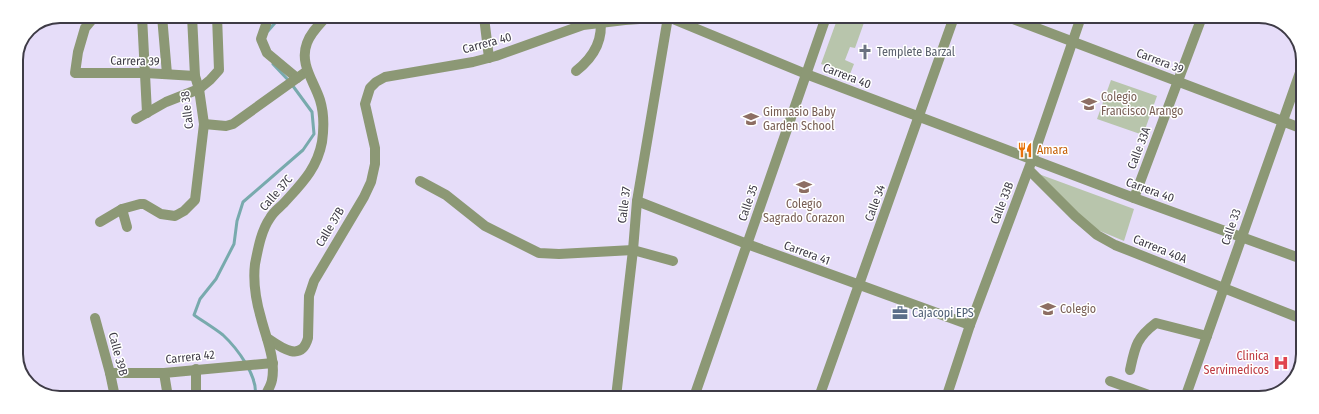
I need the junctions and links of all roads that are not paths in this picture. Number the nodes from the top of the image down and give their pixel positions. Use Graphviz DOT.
graph roads {
  1 [pos="89,23"];
  2 [pos="142,23"];
  3 [pos="163,23"];
  4 [pos="192,23"];
  5 [pos="217,23"];
  6 [pos="266,23"];
  7 [pos="321,23"];
  8 [pos="485,23"];
  9 [pos="590,23"];
  10 [pos="600,23"];
  11 [pos="667,23"];
  12 [pos="683,23"];
  13 [pos="824,23"];
  14 [pos="952,23"];
  15 [pos="1023,23"];
  16 [pos="1079,23"];
  17 [pos="1200,23"];
  18 [pos="1072,42"];
  19 [pos="489,58"];
  20 [pos="576,70"];
  21 [pos="307,71"];
  22 [pos="146,73"];
  23 [pos="167,74"];
  24 [pos="806,74"];
  25 [pos="194,76"];
  26 [pos="296,79"];
  27 [pos="376,82"];
  28 [pos="1178,82"];
  29 [pos="1296,83"];
  30 [pos="199,88"];
  31 [pos="147,112"];
  32 [pos="919,117"];
  33 [pos="136,119"];
  34 [pos="1282,121"];
  35 [pos="204,124"];
  36 [pos="1296,127"];
  37 [pos="1032,160"];
  38 [pos="1028,170"];
  39 [pos="420,182"];
  40 [pos="1134,198"];
  41 [pos="637,201"];
  42 [pos="122,209"];
  43 [pos="100,222"];
  44 [pos="127,227"];
  45 [pos="1242,236"];
  46 [pos="747,244"];
  47 [pos="633,250"];
  48 [pos="1296,257"];
  49 [pos="672,261"];
  50 [pos="859,286"];
  51 [pos="1224,288"];
  52 [pos="95,318"];
  53 [pos="1296,318"];
  54 [pos="970,325"];
  55 [pos="1207,336"];
  56 [pos="267,338"];
  57 [pos="273,363"];
  58 [pos="196,369"];
  59 [pos="1130,370"];
  60 [pos="110,373"];
  61 [pos="164,373"];
  62 [pos="1110,381"];
  63 [pos="114,391"];
  64 [pos="167,391"];
  65 [pos="194,391"];
  66 [pos="268,391"];
  67 [pos="617,391"];
  68 [pos="696,391"];
  69 [pos="821,391"];
  70 [pos="948,391"];
  71 [pos="1138,391"];
  72 [pos="1187,391"];
  1 -- 22 [label="street, Carrera 39"];
  2 -- 22 [label="street"];
  3 -- 23 [label="street"];
  4 -- 25 [label="street, Calle 38"];
  5 -- 30 [label="street"];
  6 -- 26 [label="street"];
  7 -- 21 [label="street, Calle 37C"];
  8 -- 19 [label="street"];
  9 -- 19 [label="street, Carrera 40"];
  10 -- 20 [label="street"];
  11 -- 41 [label="street, Calle 37"];
  12 -- 24 [label="street, Carrera 40"];
  13 -- 24 [label="street, Calle 35"];
  14 -- 32 [label="street, Calle 34"];
  15 -- 18 [label="street, Carrera 39"];
  16 -- 18 [label="street, Calle 33B"];
  17 -- 28 [label="street, Calle 33A"];
  18 -- 28 [label="street, Carrera 39"];
  18 -- 37 [label="street, Calle 33B"];
  19 -- 27 [label="street, Carrera 40"];
  21 -- 26 [label="street"];
  21 -- 56 [label="street, Calle 37C"];
  22 -- 23 [label="street, Carrera 39"];
  22 -- 31 [label="street"];
  23 -- 25 [label="street, Carrera 39"];
  24 -- 32 [label="street, Carrera 40"];
  24 -- 46 [label="street, Calle 35"];
  25 -- 30 [label="street, Calle 38"];
  26 -- 35 [label="street"];
  27 -- 56 [label="street, Calle 37B"];
  28 -- 34 [label="street, Carrera 39"];
  28 -- 40 [label="street, Calle 33A"];
  29 -- 34 [label="street, Calle 33"];
  30 -- 31 [label="street"];
  30 -- 35 [label="street, Calle 38"];
  31 -- 33 [label="street"];
  32 -- 37 [label="street, Carrera 40"];
  32 -- 50 [label="street, Calle 34"];
  34 -- 36 [label="street, Carrera 39"];
  34 -- 45 [label="street, Calle 33"];
  35 -- 42 [label="street, Calle 38"];
  37 -- 38 [label="street, Calle 33B"];
  37 -- 40 [label="street, Carrera 40"];
  38 -- 51 [label="street, Carrera 40A"];
  38 -- 54 [label="street, Calle 33B"];
  39 -- 47 [label="street"];
  40 -- 45 [label="street, Carrera 40"];
  41 -- 46 [label="street, Carrera 41"];
  41 -- 47 [label="street, Calle 37"];
  42 -- 43 [label="street"];
  42 -- 44 [label="street"];
  45 -- 48 [label="street, Carrera 40"];
  45 -- 51 [label="street, Calle 33"];
  46 -- 50 [label="street, Carrera 41"];
  46 -- 68 [label="street, Calle 35"];
  47 -- 49 [label="street"];
  47 -- 67 [label="street, Calle 37"];
  50 -- 54 [label="street, Carrera 41"];
  50 -- 69 [label="street, Calle 34"];
  51 -- 53 [label="street, Carrera 40A"];
  51 -- 55 [label="street, Calle 33"];
  52 -- 60 [label="street, Calle 39B"];
  54 -- 70 [label="street, Calle 33B"];
  55 -- 59 [label="street"];
  55 -- 72 [label="street, Calle 33"];
  56 -- 57 [label="street, Calle 37C"];
  57 -- 58 [label="street, Carrera 42"];
  57 -- 66 [label="street, Calle 37C"];
  58 -- 61 [label="street, Carrera 42"];
  58 -- 65 [label="street"];
  60 -- 61 [label="street, Carrera 42"];
  60 -- 63 [label="street, Calle 39B"];
  61 -- 64 [label="street"];
  62 -- 71 [label="street"];
}
